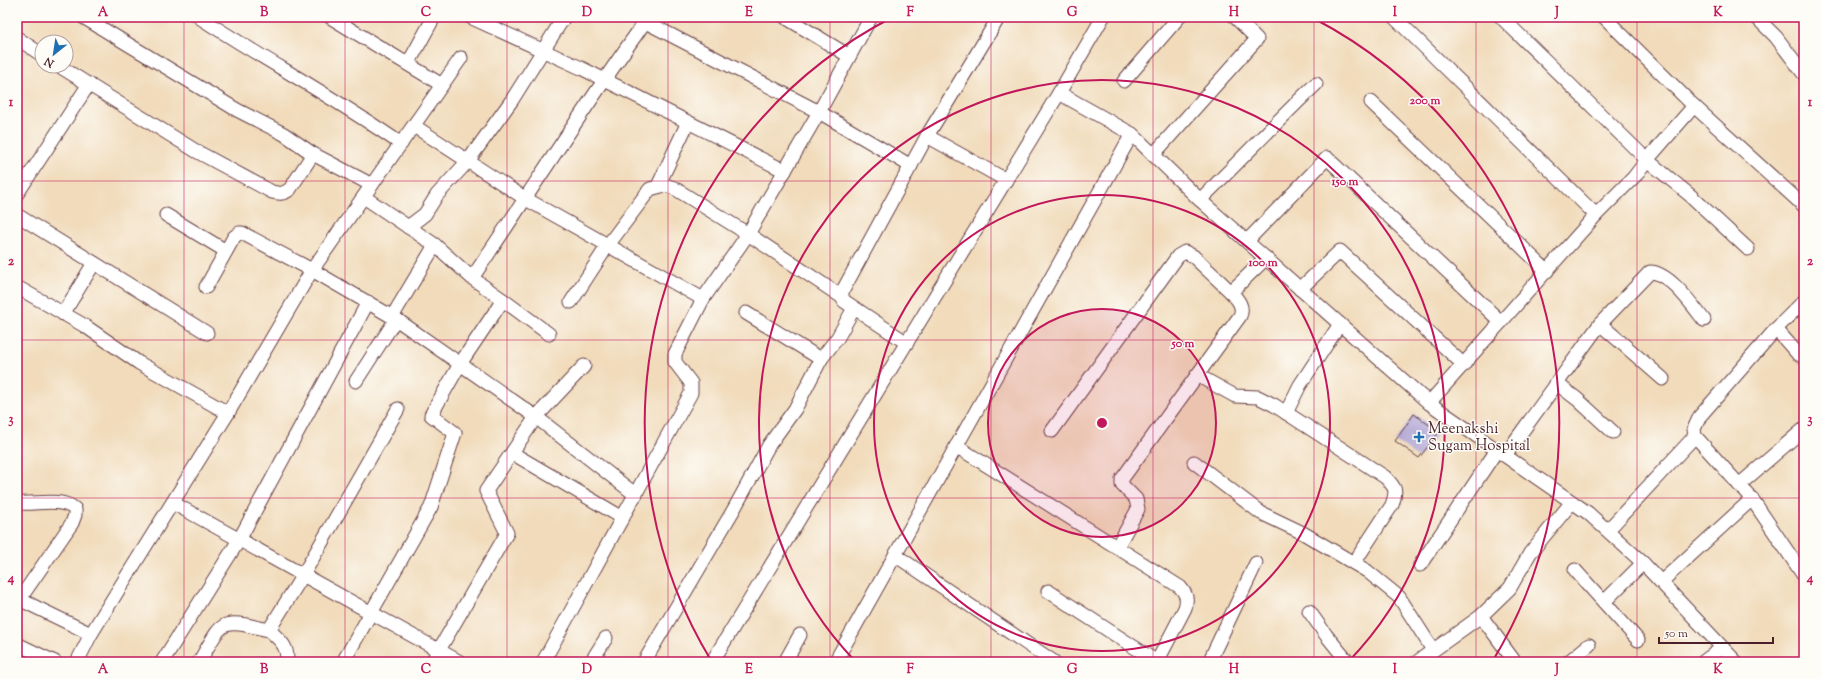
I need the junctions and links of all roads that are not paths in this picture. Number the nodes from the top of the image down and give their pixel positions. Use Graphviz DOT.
graph roads {
  1 [pos="82,17"];
  2 [pos="199,17"];
  3 [pos="330,17"];
  4 [pos="434,17"];
  5 [pos="470,17"];
  6 [pos="564,17"];
  7 [pos="785,17"];
  8 [pos="871,17"];
  9 [pos="999,17"];
  10 [pos="1103,17"];
  11 [pos="1179,17"];
  12 [pos="1235,17"];
  13 [pos="1394,17"];
  14 [pos="1500,17"];
  15 [pos="1604,17"];
  16 [pos="1756,17"];
  17 [pos="641,20"];
  18 [pos="17,38"];
  19 [pos="34,50"];
  20 [pos="542,50"];
  21 [pos="849,56"];
  22 [pos="461,58"];
  23 [pos="408,64"];
  24 [pos="1802,68"];
  25 [pos="72,74"];
  26 [pos="604,79"];
  27 [pos="1124,81"];
  28 [pos="89,84"];
  29 [pos="1316,84"];
  30 [pos="442,85"];
  31 [pos="1059,93"];
  32 [pos="1371,102"];
  33 [pos="1694,106"];
  34 [pos="819,112"];
  35 [pos="688,122"];
  36 [pos="414,126"];
  37 [pos="1132,134"];
  38 [pos="928,136"];
  39 [pos="401,144"];
  40 [pos="313,154"];
  41 [pos="1153,155"];
  42 [pos="1647,160"];
  43 [pos="468,161"];
  44 [pos="911,166"];
  45 [pos="784,171"];
  46 [pos="1006,180"];
  47 [pos="372,185"];
  48 [pos="658,186"];
  49 [pos="17,194"];
  50 [pos="364,197"];
  51 [pos="526,199"];
  52 [pos="1200,200"];
  53 [pos="1804,206"];
  54 [pos="17,215"];
  55 [pos="166,215"];
  56 [pos="1596,215"];
  57 [pos="408,227"];
  58 [pos="748,234"];
  59 [pos="1247,241"];
  60 [pos="434,245"];
  61 [pos="608,246"];
  62 [pos="1748,249"];
  63 [pos="226,250"];
  64 [pos="1266,258"];
  65 [pos="94,263"];
  66 [pos="312,270"];
  67 [pos="1547,271"];
  68 [pos="472,278"];
  69 [pos="17,287"];
  70 [pos="206,287"];
  71 [pos="1300,289"];
  72 [pos="1232,292"];
  73 [pos="842,297"];
  74 [pos="703,299"];
  75 [pos="503,300"];
  76 [pos="1804,301"];
  77 [pos="368,302"];
  78 [pos="571,302"];
  79 [pos="854,308"];
  80 [pos="746,313"];
  81 [pos="63,314"];
  82 [pos="394,318"];
  83 [pos="1704,320"];
  84 [pos="1501,322"];
  85 [pos="1340,324"];
  86 [pos="1600,324"];
  87 [pos="207,333"];
  88 [pos="549,334"];
  89 [pos="1770,336"];
  90 [pos="907,343"];
  91 [pos="1804,357"];
  92 [pos="822,359"];
  93 [pos="460,364"];
  94 [pos="1464,365"];
  95 [pos="584,366"];
  96 [pos="1197,375"];
  97 [pos="1662,379"];
  98 [pos="356,381"];
  99 [pos="1556,383"];
  100 [pos="1429,403"];
  101 [pos="398,409"];
  102 [pos="228,413"];
  103 [pos="1286,413"];
  104 [pos="536,417"];
  105 [pos="1804,429"];
  106 [pos="1052,431"];
  107 [pos="1613,432"];
  108 [pos="1695,436"];
  109 [pos="956,446"];
  110 [pos="1501,452"];
  111 [pos="512,453"];
  112 [pos="1194,462"];
  113 [pos="1739,485"];
  114 [pos="636,495"];
  115 [pos="1752,499"];
  116 [pos="1572,502"];
  117 [pos="17,503"];
  118 [pos="172,503"];
  119 [pos="623,518"];
  120 [pos="1608,530"];
  121 [pos="239,540"];
  122 [pos="1118,547"];
  123 [pos="895,555"];
  124 [pos="1256,563"];
  125 [pos="1354,563"];
  126 [pos="1643,563"];
  127 [pos="1420,565"];
  128 [pos="1575,570"];
  129 [pos="1803,571"];
  130 [pos="303,575"];
  131 [pos="1661,582"];
  132 [pos="1048,591"];
  133 [pos="18,601"];
  134 [pos="1604,602"];
  135 [pos="1309,611"];
  136 [pos="371,613"];
  137 [pos="1481,616"];
  138 [pos="270,630"];
  139 [pos="90,634"];
  140 [pos="800,635"];
  141 [pos="606,638"];
  142 [pos="1638,640"];
  143 [pos="17,644"];
  144 [pos="1589,645"];
  145 [pos="1722,648"];
  146 [pos="439,650"];
  147 [pos="1433,650"];
  148 [pos="55,662"];
  149 [pos="77,662"];
  150 [pos="162,662"];
  151 [pos="199,662"];
  152 [pos="286,662"];
  153 [pos="343,662"];
  154 [pos="432,662"];
  155 [pos="460,662"];
  156 [pos="543,662"];
  157 [pos="591,662"];
  158 [pos="644,662"];
  159 [pos="712,662"];
  160 [pos="785,662"];
  161 [pos="835,662"];
  162 [pos="1054,662"];
  163 [pos="1157,662"];
  164 [pos="1209,662"];
  165 [pos="1348,662"];
  166 [pos="1417,662"];
  167 [pos="1515,662"];
  168 [pos="1568,662"];
  169 [pos="1703,662"];
  170 [pos="1736,662"];
  1 -- 40 [label="street"];
  2 -- 39 [label="street"];
  3 -- 23 [label="street"];
  4 -- 23 [label="street"];
  5 -- 20 [label="street"];
  6 -- 20 [label="street"];
  7 -- 21 [label="street"];
  8 -- 21 [label="street"];
  9 -- 38 [label="street"];
  10 -- 31 [label="street"];
  11 -- 27 [label="street"];
  12 -- 41 [label="street"];
  13 -- 56 [label="street"];
  14 -- 42 [label="street"];
  15 -- 33 [label="street"];
  16 -- 24 [label="street"];
  17 -- 26 [label="street"];
  17 -- 34 [label="street"];
  18 -- 19 [label="street"];
  20 -- 26 [label="street"];
  20 -- 43 [label="street"];
  21 -- 34 [label="street"];
  22 -- 30 [label="street"];
  23 -- 30 [label="street"];
  25 -- 28 [label="street"];
  26 -- 35 [label="street"];
  26 -- 51 [label="street"];
  28 -- 40 [label="street"];
  28 -- 49 [label="street"];
  29 -- 52 [label="street"];
  30 -- 36 [label="street"];
  31 -- 37 [label="street"];
  31 -- 46 [label="street"];
  32 -- 67 [label="street"];
  33 -- 42 [label="street"];
  33 -- 53 [label="street"];
  34 -- 44 [label="street"];
  34 -- 45 [label="street"];
  35 -- 45 [label="street"];
  35 -- 48 [label="street"];
  36 -- 39 [label="street"];
  36 -- 43 [label="street"];
  37 -- 41 [label="street"];
  37 -- 109 [label="street"];
  38 -- 44 [label="street"];
  38 -- 46 [label="street"];
  39 -- 47 [label="street"];
  40 -- 47 [label="street"];
  41 -- 52 [label="street"];
  42 -- 56 [label="street"];
  42 -- 62 [label="street"];
  43 -- 51 [label="street"];
  43 -- 57 [label="street"];
  44 -- 73 [label="street"];
  45 -- 58 [label="street"];
  46 -- 90 [label="street"];
  47 -- 50 [label="street"];
  48 -- 58 [label="street"];
  48 -- 61 [label="street"];
  50 -- 57 [label="street"];
  50 -- 66 [label="street"];
  51 -- 61 [label="street"];
  51 -- 68 [label="street"];
  52 -- 59 [label="street"];
  54 -- 65 [label="street"];
  55 -- 63 [label="street"];
  56 -- 67 [label="street"];
  57 -- 60 [label="street"];
  58 -- 73 [label="street"];
  58 -- 74 [label="street"];
  59 -- 64 [label="street"];
  59 -- 84 [label="street"];
  60 -- 68 [label="street"];
  60 -- 82 [label="street"];
  61 -- 74 [label="street"];
  61 -- 78 [label="street"];
  63 -- 66 [label="street"];
  63 -- 70 [label="street"];
  64 -- 71 [label="street"];
  64 -- 72 [label="street"];
  65 -- 81 [label="street"];
  65 -- 87 [label="street"];
  66 -- 77 [label="street"];
  66 -- 102 [label="street"];
  67 -- 84 [label="street"];
  68 -- 75 [label="street"];
  69 -- 81 [label="street"];
  71 -- 85 [label="street"];
  71 -- 94 [label="street"];
  72 -- 96 [label="street"];
  72 -- 106 [label="street"];
  73 -- 79 [label="street"];
  74 -- 114 [label="street"];
  75 -- 88 [label="street"];
  75 -- 93 [label="street"];
  76 -- 89 [label="street"];
  77 -- 82 [label="street"];
  77 -- 121 [label="street"];
  79 -- 90 [label="street"];
  79 -- 92 [label="street"];
  80 -- 92 [label="street"];
  81 -- 102 [label="street"];
  82 -- 93 [label="street"];
  82 -- 98 [label="street"];
  83 -- 86 [label="street"];
  84 -- 94 [label="street"];
  85 -- 100 [label="street"];
  85 -- 103 [label="street"];
  86 -- 97 [label="street"];
  86 -- 99 [label="street"];
  89 -- 91 [label="street"];
  89 -- 108 [label="street"];
  90 -- 159 [label="street"];
  92 -- 158 [label="street"];
  93 -- 104 [label="street"];
  93 -- 136 [label="street"];
  94 -- 100 [label="street"];
  95 -- 104 [label="street"];
  96 -- 103 [label="street"];
  96 -- 122 [label="street"];
  99 -- 107 [label="street"];
  99 -- 110 [label="street"];
  100 -- 110 [label="street"];
  101 -- 130 [label="street"];
  102 -- 118 [label="street"];
  103 -- 125 [label="street"];
  104 -- 111 [label="street"];
  104 -- 114 [label="street"];
  105 -- 113 [label="street"];
  108 -- 113 [label="street"];
  108 -- 120 [label="street"];
  109 -- 122 [label="street"];
  109 -- 123 [label="street"];
  110 -- 116 [label="street"];
  110 -- 127 [label="street"];
  111 -- 119 [label="street"];
  111 -- 146 [label="street"];
  112 -- 125 [label="street"];
  113 -- 115 [label="street"];
  114 -- 119 [label="street"];
  115 -- 129 [label="street"];
  115 -- 131 [label="street"];
  116 -- 120 [label="street"];
  116 -- 137 [label="street"];
  117 -- 133 [label="street"];
  118 -- 121 [label="street"];
  118 -- 139 [label="street"];
  119 -- 156 [label="street"];
  120 -- 126 [label="street"];
  121 -- 130 [label="street"];
  121 -- 150 [label="street"];
  122 -- 163 [label="street"];
  123 -- 161 [label="street"];
  123 -- 162 [label="street"];
  124 -- 164 [label="street"];
  125 -- 147 [label="street"];
  126 -- 131 [label="street"];
  126 -- 134 [label="street"];
  128 -- 134 [label="street"];
  130 -- 136 [label="street"];
  130 -- 138 [label="street"];
  131 -- 145 [label="street"];
  132 -- 163 [label="street"];
  133 -- 139 [label="street"];
  134 -- 142 [label="street"];
  135 -- 165 [label="street"];
  136 -- 146 [label="street"];
  136 -- 153 [label="street"];
  137 -- 147 [label="street"];
  137 -- 167 [label="street"];
  138 -- 151 [label="street"];
  138 -- 152 [label="street"];
  139 -- 149 [label="street"];
  140 -- 160 [label="street"];
  141 -- 157 [label="street"];
  143 -- 148 [label="street"];
  144 -- 168 [label="street"];
  145 -- 169 [label="street"];
  145 -- 170 [label="street"];
  146 -- 154 [label="street"];
  146 -- 155 [label="street"];
  147 -- 166 [label="street"];
}
